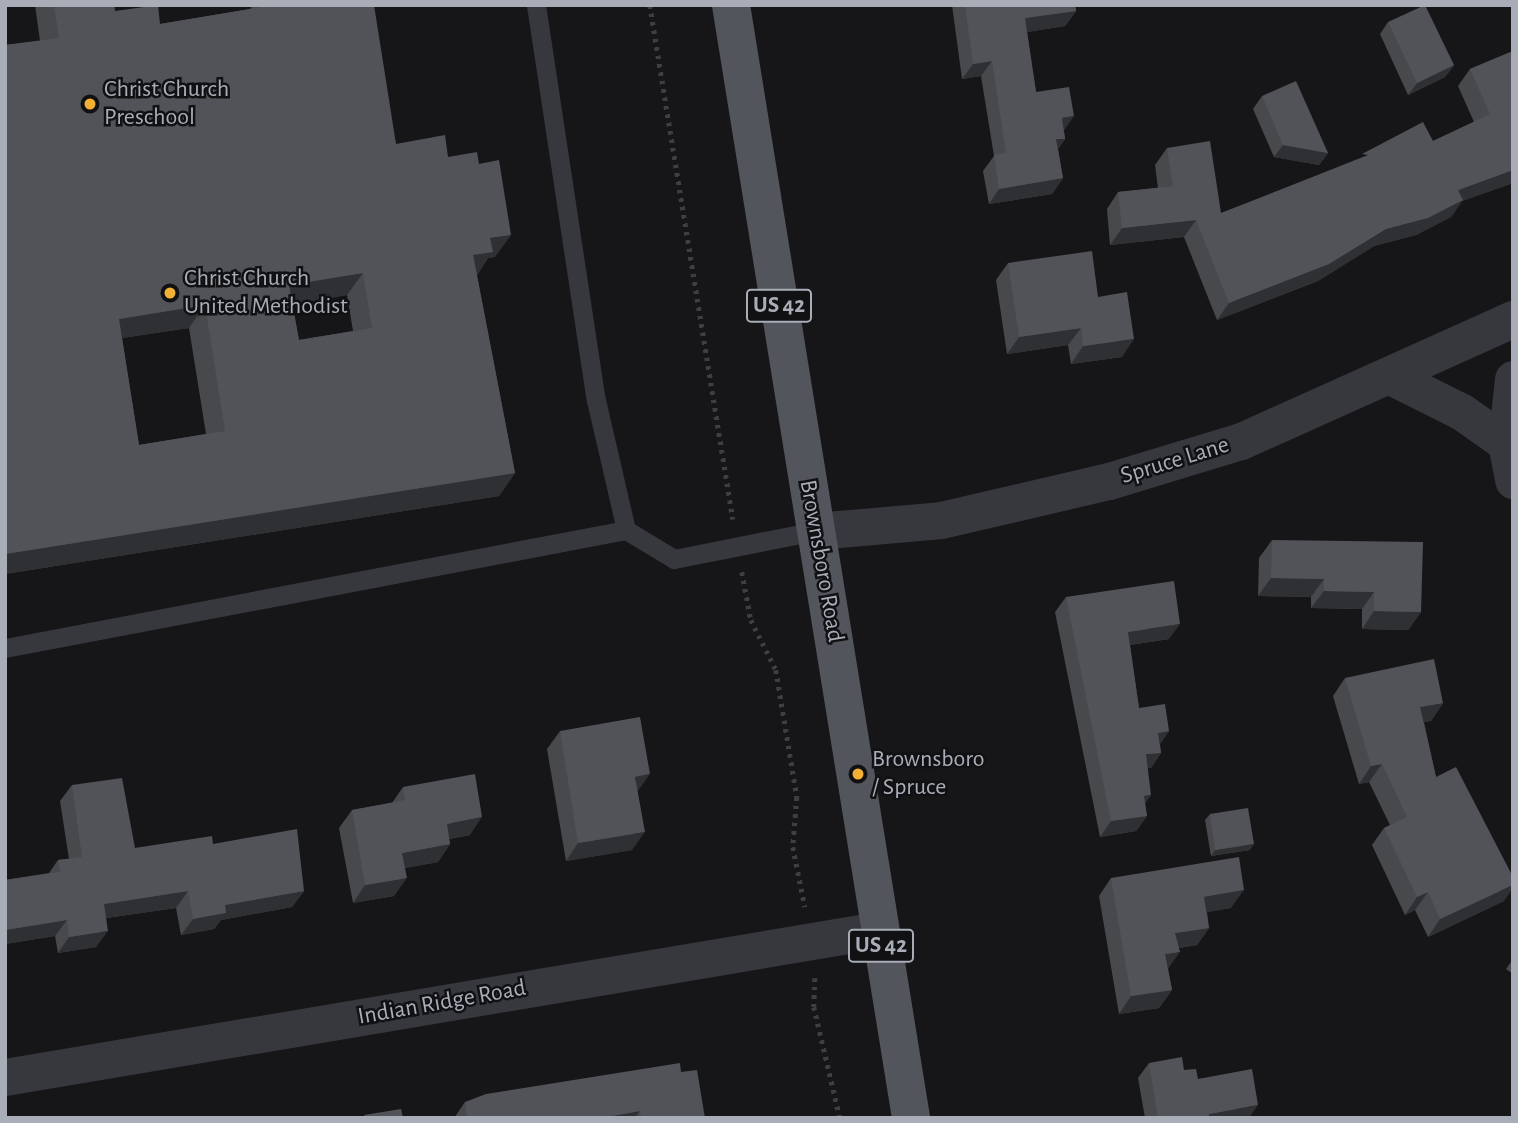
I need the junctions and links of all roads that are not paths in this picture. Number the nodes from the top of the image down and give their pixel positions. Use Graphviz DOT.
graph roads {
  1 [pos="536,5"];
  2 [pos="731,5"];
  3 [pos="1513,319"];
  4 [pos="1390,376"];
  5 [pos="1513,379"];
  6 [pos="1506,443"];
  7 [pos="1513,480"];
  8 [pos="626,530"];
  9 [pos="816,531"];
  10 [pos="5,648"];
  11 [pos="878,930"];
  12 [pos="5,1077"];
  13 [pos="911,1118"];
  1 -- 8 [label="lane"];
  2 -- 9 [label="main road, Brownsboro Road / US 42"];
  3 -- 4 [label="street, Spruce Lane"];
  4 -- 6 [label="street"];
  4 -- 9 [label="street, Spruce Lane"];
  5 -- 6 [label="street"];
  6 -- 7 [label="street"];
  8 -- 9 [label="lane"];
  8 -- 10 [label="lane"];
  9 -- 11 [label="main road, Brownsboro Road / US 42"];
  11 -- 12 [label="street, Indian Ridge Road"];
  11 -- 13 [label="main road, Brownsboro Road / US 42"];
}
